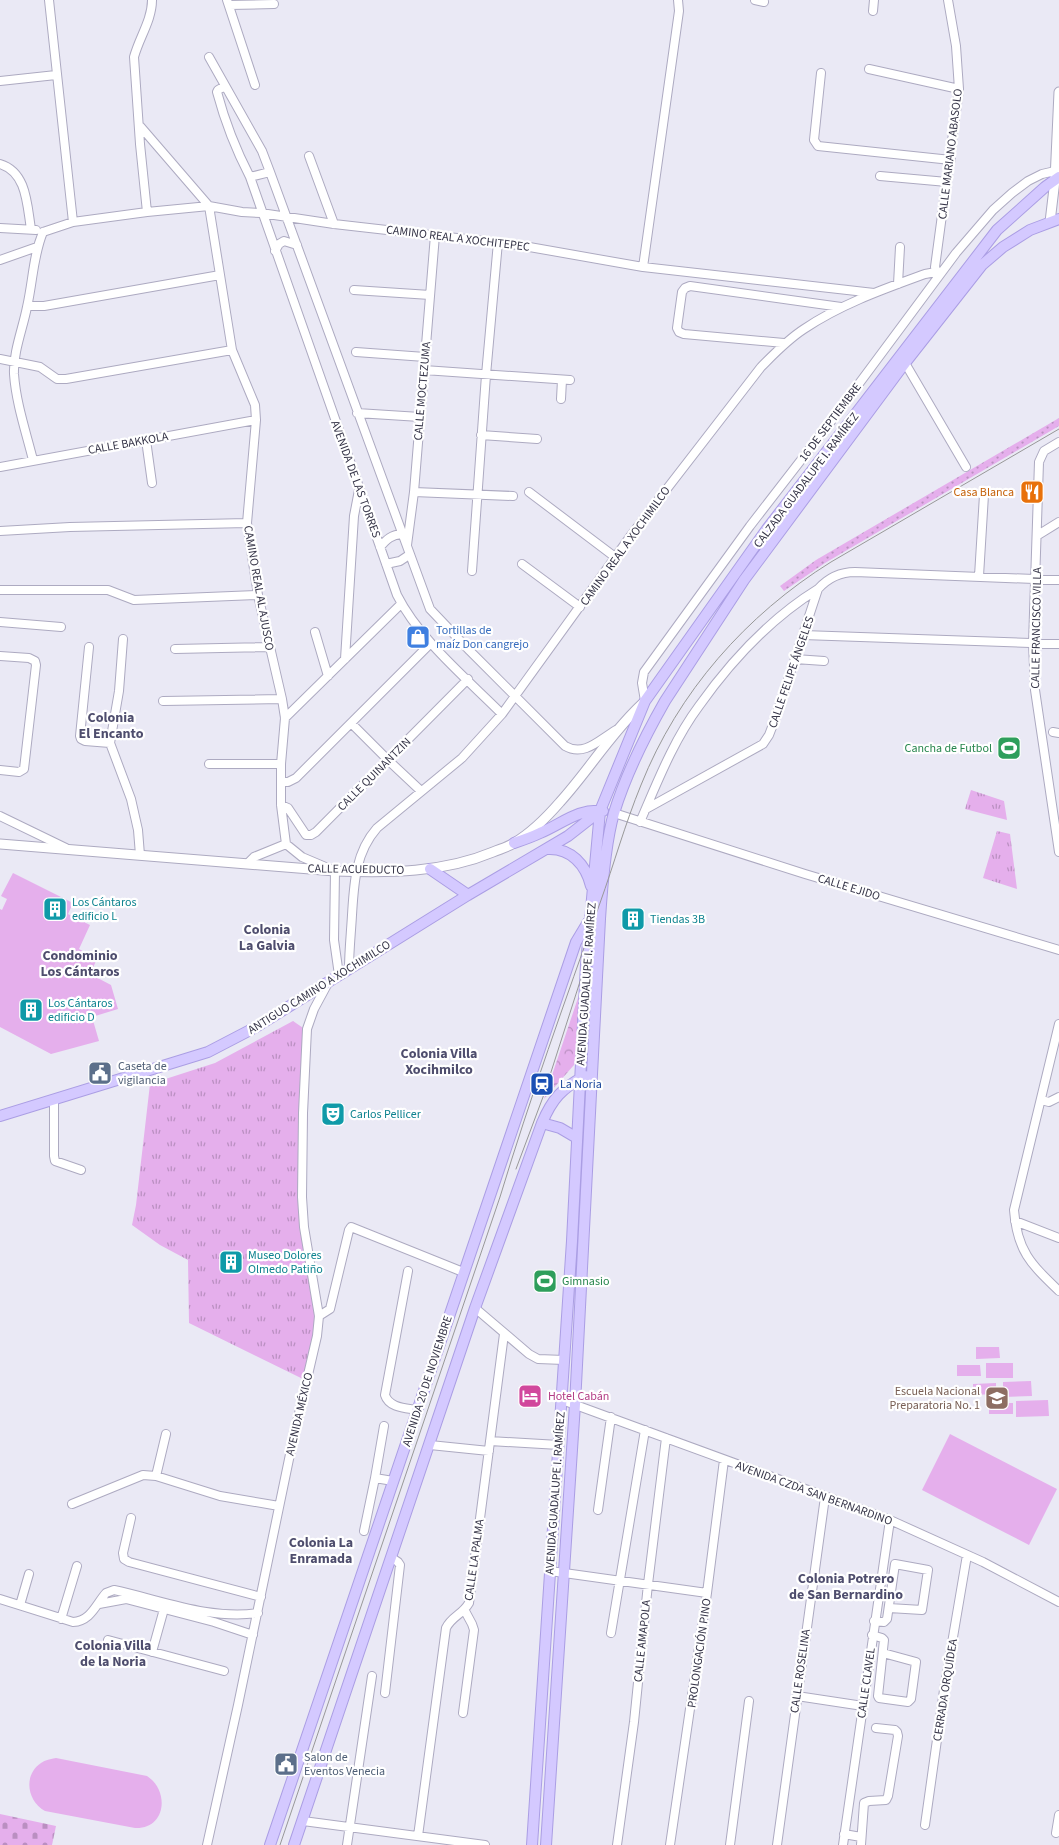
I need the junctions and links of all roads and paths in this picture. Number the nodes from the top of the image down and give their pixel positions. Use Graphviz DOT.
graph roads {
  1 [pos="49,0"];
  2 [pos="152,0"];
  3 [pos="678,0"];
  4 [pos="755,0"];
  5 [pos="874,0"];
  6 [pos="948,0"];
  7 [pos="764,2"];
  8 [pos="228,3"];
  9 [pos="274,4"];
  10 [pos="873,11"];
  11 [pos="209,57"];
  12 [pos="869,69"];
  13 [pos="822,73"];
  14 [pos="56,75"];
  15 [pos="0,81"];
  16 [pos="255,85"];
  17 [pos="225,86"];
  18 [pos="959,90"];
  19 [pos="1059,92"];
  20 [pos="140,126"];
  21 [pos="310,156"];
  22 [pos="951,160"];
  23 [pos="0,164"];
  24 [pos="270,172"];
  25 [pos="880,176"];
  26 [pos="1056,176"];
  27 [pos="250,177"];
  28 [pos="947,182"];
  29 [pos="209,206"];
  30 [pos="147,212"];
  31 [pos="262,213"];
  32 [pos="286,217"];
  33 [pos="1054,220"];
  34 [pos="73,222"];
  35 [pos="334,224"];
  36 [pos="0,228"];
  37 [pos="32,229"];
  38 [pos="42,232"];
  39 [pos="435,235"];
  40 [pos="498,242"];
  41 [pos="297,245"];
  42 [pos="37,247"];
  43 [pos="900,247"];
  44 [pos="275,251"];
  45 [pos="0,260"];
  46 [pos="643,267"];
  47 [pos="938,274"];
  48 [pos="220,276"];
  49 [pos="898,284"];
  50 [pos="354,290"];
  51 [pos="875,293"];
  52 [pos="430,295"];
  53 [pos="28,306"];
  54 [pos="841,307"];
  55 [pos="784,343"];
  56 [pos="232,350"];
  57 [pos="356,352"];
  58 [pos="425,357"];
  59 [pos="0,359"];
  60 [pos="15,362"];
  61 [pos="905,363"];
  62 [pos="424,370"];
  63 [pos="486,374"];
  64 [pos="561,399"];
  65 [pos="357,414"];
  66 [pos="420,417"];
  67 [pos="256,420"];
  68 [pos="481,435"];
  69 [pos="537,439"];
  70 [pos="146,440"];
  71 [pos="1059,442"];
  72 [pos="33,460"];
  73 [pos="0,467"];
  74 [pos="966,467"];
  75 [pos="152,483"];
  76 [pos="359,489"];
  77 [pos="414,492"];
  78 [pos="529,492"];
  79 [pos="477,494"];
  80 [pos="984,495"];
  81 [pos="513,496"];
  82 [pos="1059,522"];
  83 [pos="247,523"];
  84 [pos="0,531"];
  85 [pos="402,534"];
  86 [pos="1038,535"];
  87 [pos="380,547"];
  88 [pos="408,551"];
  89 [pos="615,557"];
  90 [pos="386,564"];
  91 [pos="522,564"];
  92 [pos="472,571"];
  93 [pos="979,576"];
  94 [pos="1036,579"];
  95 [pos="1059,580"];
  96 [pos="818,589"];
  97 [pos="0,590"];
  98 [pos="258,595"];
  99 [pos="402,604"];
  100 [pos="580,607"];
  101 [pos="0,622"];
  102 [pos="61,627"];
  103 [pos="315,632"];
  104 [pos="804,634"];
  105 [pos="123,639"];
  106 [pos="431,643"];
  107 [pos="1033,643"];
  108 [pos="1059,644"];
  109 [pos="89,647"];
  110 [pos="269,647"];
  111 [pos="175,649"];
  112 [pos="0,656"];
  113 [pos="345,659"];
  114 [pos="795,659"];
  115 [pos="824,661"];
  116 [pos="328,676"];
  117 [pos="468,680"];
  118 [pos="516,697"];
  119 [pos="282,699"];
  120 [pos="163,701"];
  121 [pos="645,701"];
  122 [pos="502,714"];
  123 [pos="284,718"];
  124 [pos="351,723"];
  125 [pos="617,730"];
  126 [pos="110,744"];
  127 [pos="388,760"];
  128 [pos="209,764"];
  129 [pos="281,764"];
  130 [pos="0,770"];
  131 [pos="281,782"];
  132 [pos="422,791"];
  133 [pos="281,805"];
  134 [pos="646,808"];
  135 [pos="600,811"];
  136 [pos="614,813"];
  137 [pos="0,816"];
  138 [pos="640,822"];
  139 [pos="514,843"];
  140 [pos="0,844"];
  141 [pos="286,844"];
  142 [pos="547,848"];
  143 [pos="70,850"];
  144 [pos="1059,852"];
  145 [pos="140,855"];
  146 [pos="248,863"];
  147 [pos="430,869"];
  148 [pos="335,871"];
  149 [pos="355,872"];
  150 [pos="592,891"];
  151 [pos="468,895"];
  152 [pos="590,919"];
  153 [pos="1059,950"];
  154 [pos="349,969"];
  155 [pos="340,975"];
  156 [pos="329,981"];
  157 [pos="1059,1024"];
  158 [pos="591,1072"];
  159 [pos="580,1078"];
  160 [pos="1059,1098"];
  161 [pos="54,1099"];
  162 [pos="1041,1100"];
  163 [pos="0,1116"];
  164 [pos="542,1123"];
  165 [pos="577,1138"];
  166 [pos="81,1170"];
  167 [pos="1014,1221"];
  168 [pos="1059,1238"];
  169 [pos="408,1271"];
  170 [pos="463,1272"];
  171 [pos="1059,1291"];
  172 [pos="475,1308"];
  173 [pos="319,1316"];
  174 [pos="504,1334"];
  175 [pos="564,1360"];
  176 [pos="562,1400"];
  177 [pos="576,1404"];
  178 [pos="417,1410"];
  179 [pos="611,1417"];
  180 [pos="384,1426"];
  181 [pos="644,1430"];
  182 [pos="166,1434"];
  183 [pos="666,1438"];
  184 [pos="490,1441"];
  185 [pos="430,1445"];
  186 [pos="559,1445"];
  187 [pos="488,1452"];
  188 [pos="724,1460"];
  189 [pos="156,1476"];
  190 [pos="375,1478"];
  191 [pos="393,1481"];
  192 [pos="824,1497"];
  193 [pos="72,1504"];
  194 [pos="279,1506"];
  195 [pos="598,1510"];
  196 [pos="131,1518"];
  197 [pos="890,1520"];
  198 [pos="364,1531"];
  199 [pos="967,1555"];
  200 [pos="392,1558"];
  201 [pos="77,1566"];
  202 [pos="550,1571"];
  203 [pos="564,1573"];
  204 [pos="29,1574"];
  205 [pos="620,1581"];
  206 [pos="648,1584"];
  207 [pos="708,1593"];
  208 [pos="261,1597"];
  209 [pos="0,1599"];
  210 [pos="147,1601"];
  211 [pos="1059,1602"];
  212 [pos="20,1605"];
  213 [pos="889,1608"];
  214 [pos="164,1609"];
  215 [pos="186,1611"];
  216 [pos="464,1611"];
  217 [pos="258,1613"];
  218 [pos="61,1618"];
  219 [pos="216,1618"];
  220 [pos="874,1620"];
  221 [pos="611,1633"];
  222 [pos="253,1634"];
  223 [pos="872,1635"];
  224 [pos="108,1640"];
  225 [pos="152,1652"];
  226 [pos="883,1653"];
  227 [pos="224,1671"];
  228 [pos="372,1676"];
  229 [pos="385,1693"];
  230 [pos="797,1696"];
  231 [pos="749,1701"];
  232 [pos="863,1706"];
  233 [pos="463,1713"];
  234 [pos="876,1728"];
  235 [pos="1059,1815"];
  236 [pos="303,1820"];
  237 [pos="925,1825"];
  238 [pos="350,1827"];
  239 [pos="844,1834"];
  240 [pos="1056,1834"];
  241 [pos="416,1836"];
  242 [pos="861,1841"];
  243 [pos="206,1845"];
  244 [pos="270,1845"];
  245 [pos="294,1845"];
  246 [pos="348,1845"];
  247 [pos="413,1845"];
  248 [pos="485,1845"];
  249 [pos="532,1845"];
  250 [pos="546,1845"];
  251 [pos="617,1845"];
  252 [pos="670,1845"];
  253 [pos="730,1845"];
  254 [pos="778,1845"];
  255 [pos="842,1845"];
  1 -- 14 [label="street"];
  2 -- 20 [label="street"];
  3 -- 46 [label="street"];
  4 -- 7 [label="street"];
  5 -- 10 [label="street"];
  6 -- 18 [label="street, CALLE MARIANO ABASOLO"];
  8 -- 9 [label="street"];
  8 -- 16 [label="street"];
  11 -- 17 [label="street, AVENIDA DE LAS TORRES"];
  12 -- 18 [label="street"];
  13 -- 22 [label="street"];
  14 -- 15 [label="street"];
  14 -- 34 [label="street"];
  17 -- 24 [label="street, AVENIDA DE LAS TORRES"];
  17 -- 27 [label="street, AVENIDA DE LAS TORRES"];
  18 -- 22 [label="street, CALLE MARIANO ABASOLO"];
  19 -- 26 [label="street"];
  20 -- 29 [label="street"];
  20 -- 30 [label="street"];
  21 -- 35 [label="street"];
  22 -- 28 [label="street, CALLE MARIANO ABASOLO"];
  23 -- 37 [label="street"];
  24 -- 27 [label="street"];
  24 -- 32 [label="street, AVENIDA DE LAS TORRES"];
  25 -- 28 [label="street"];
  26 -- 33 [label="street"];
  26 -- 47 [label="street, 16 DE SEPTIEMBRE"];
  26 -- 121 [label="main road, CALZADA GUADALUPE I. RAMÍREZ"];
  27 -- 31 [label="street, AVENIDA DE LAS TORRES"];
  28 -- 47 [label="street, CALLE MARIANO ABASOLO"];
  29 -- 30 [label="street, CAMINO REAL A XOCHITEPEC"];
  29 -- 31 [label="street, CAMINO REAL A XOCHITEPEC"];
  29 -- 48 [label="street, CAMINO REAL AL AJUSCO"];
  30 -- 34 [label="street, CAMINO REAL A XOCHITEPEC"];
  31 -- 32 [label="street, CAMINO REAL A XOCHITEPEC"];
  31 -- 44 [label="street, AVENIDA DE LAS TORRES"];
  32 -- 35 [label="street, CAMINO REAL A XOCHITEPEC"];
  32 -- 41 [label="street, AVENIDA DE LAS TORRES"];
  33 -- 61 [label="main road, CALZADA GUADALUPE I. RAMÍREZ"];
  34 -- 38 [label="street, CAMINO REAL A XOCHITEPEC"];
  35 -- 39 [label="street, CAMINO REAL A XOCHITEPEC"];
  36 -- 37 [label="street"];
  37 -- 38 [label="street"];
  38 -- 42 [label="street"];
  39 -- 40 [label="street, CAMINO REAL A XOCHITEPEC"];
  39 -- 52 [label="street, CALLE MOCTEZUMA"];
  40 -- 46 [label="street, CAMINO REAL A XOCHITEPEC"];
  40 -- 63 [label="street"];
  41 -- 44 [label="street"];
  41 -- 65 [label="street, AVENIDA DE LAS TORRES"];
  42 -- 45 [label="street"];
  42 -- 53 [label="street"];
  43 -- 49 [label="street"];
  44 -- 76 [label="street, AVENIDA DE LAS TORRES"];
  46 -- 51 [label="street, CAMINO REAL A XOCHITEPEC"];
  47 -- 49 [label="street, CAMINO REAL A XOCHIMILCO"];
  47 -- 121 [label="street, 16 DE SEPTIEMBRE"];
  48 -- 53 [label="street"];
  48 -- 56 [label="street, CAMINO REAL AL AJUSCO"];
  49 -- 51 [label="street, CAMINO REAL A XOCHIMILCO"];
  50 -- 52 [label="street"];
  51 -- 54 [label="street, CAMINO REAL A XOCHIMILCO"];
  52 -- 58 [label="street, CALLE MOCTEZUMA"];
  53 -- 60 [label="street"];
  54 -- 55 [label="street, CAMINO REAL A XOCHIMILCO"];
  54 -- 55 [label="street"];
  55 -- 89 [label="street, CAMINO REAL A XOCHIMILCO"];
  56 -- 60 [label="street"];
  56 -- 67 [label="street, CAMINO REAL AL AJUSCO"];
  57 -- 58 [label="street"];
  58 -- 62 [label="street, CALLE MOCTEZUMA"];
  59 -- 60 [label="street"];
  60 -- 72 [label="street"];
  61 -- 74 [label="street"];
  61 -- 136 [label="main road, CALZADA GUADALUPE I. RAMÍREZ"];
  62 -- 63 [label="street"];
  62 -- 66 [label="street, CALLE MOCTEZUMA"];
  63 -- 64 [label="street"];
  63 -- 68 [label="street"];
  65 -- 66 [label="street"];
  65 -- 85 [label="street, AVENIDA DE LAS TORRES"];
  66 -- 77 [label="street, CALLE MOCTEZUMA"];
  67 -- 70 [label="street, CALLE BAKKOLA"];
  67 -- 83 [label="street, CAMINO REAL AL AJUSCO"];
  68 -- 69 [label="street"];
  68 -- 79 [label="street"];
  70 -- 72 [label="street, CALLE BAKKOLA"];
  70 -- 75 [label="street"];
  71 -- 86 [label="street, CALLE FRANCISCO VILLA"];
  72 -- 73 [label="street, CALLE BAKKOLA"];
  76 -- 87 [label="street, AVENIDA DE LAS TORRES"];
  76 -- 113 [label="street"];
  77 -- 79 [label="street"];
  77 -- 88 [label="street, CALLE MOCTEZUMA"];
  78 -- 89 [label="street"];
  79 -- 81 [label="street"];
  79 -- 92 [label="street"];
  80 -- 93 [label="street"];
  82 -- 86 [label="street"];
  83 -- 84 [label="street"];
  83 -- 98 [label="street, CAMINO REAL AL AJUSCO"];
  85 -- 87 [label="street"];
  85 -- 88 [label="street, AVENIDA DE LAS TORRES"];
  86 -- 94 [label="street, CALLE FRANCISCO VILLA"];
  87 -- 90 [label="street, AVENIDA DE LAS TORRES"];
  88 -- 90 [label="street"];
  88 -- 118 [label="street, AVENIDA DE LAS TORRES"];
  89 -- 100 [label="street, CAMINO REAL A XOCHIMILCO"];
  90 -- 99 [label="street, AVENIDA DE LAS TORRES"];
  91 -- 100 [label="street"];
  93 -- 94 [label="street"];
  93 -- 96 [label="street"];
  94 -- 95 [label="street"];
  94 -- 107 [label="street, CALLE FRANCISCO VILLA"];
  96 -- 104 [label="street, CALLE FELIPE ÁNGELES"];
  96 -- 134 [label="street"];
  97 -- 98 [label="street"];
  98 -- 110 [label="street, CAMINO REAL AL AJUSCO"];
  99 -- 106 [label="street, AVENIDA DE LAS TORRES"];
  99 -- 113 [label="street"];
  100 -- 118 [label="street, CAMINO REAL A XOCHIMILCO"];
  101 -- 102 [label="street"];
  103 -- 116 [label="street"];
  104 -- 107 [label="street"];
  104 -- 114 [label="street, CALLE FELIPE ÁNGELES"];
  105 -- 126 [label="street"];
  106 -- 117 [label="street, AVENIDA DE LAS TORRES"];
  106 -- 124 [label="street"];
  107 -- 108 [label="street"];
  107 -- 144 [label="street, CALLE FRANCISCO VILLA"];
  109 -- 126 [label="street"];
  110 -- 111 [label="street"];
  110 -- 119 [label="street, CAMINO REAL AL AJUSCO"];
  112 -- 130 [label="street"];
  113 -- 116 [label="street"];
  114 -- 115 [label="street"];
  114 -- 134 [label="street, CALLE FELIPE ÁNGELES"];
  116 -- 123 [label="street"];
  117 -- 122 [label="street, AVENIDA DE LAS TORRES"];
  117 -- 127 [label="street, CALLE QUINANTZIN"];
  118 -- 122 [label="street, CAMINO REAL A XOCHIMILCO"];
  118 -- 125 [label="street, AVENIDA DE LAS TORRES"];
  119 -- 120 [label="street"];
  119 -- 123 [label="street, CAMINO REAL AL AJUSCO"];
  121 -- 125 [label="street, CALLE ACUEDUCTO"];
  121 -- 135 [label="main road, CALZADA GUADALUPE I. RAMÍREZ"];
  122 -- 132 [label="street, CAMINO REAL A XOCHIMILCO"];
  123 -- 129 [label="street, CAMINO REAL AL AJUSCO"];
  124 -- 127 [label="street"];
  124 -- 131 [label="street"];
  125 -- 139 [label="street, CALLE ACUEDUCTO"];
  126 -- 145 [label="street"];
  127 -- 132 [label="street"];
  127 -- 133 [label="street, CALLE QUINANTZIN"];
  128 -- 129 [label="street"];
  129 -- 131 [label="street, CAMINO REAL AL AJUSCO"];
  131 -- 133 [label="street, CAMINO REAL AL AJUSCO"];
  132 -- 149 [label="street, CAMINO REAL A XOCHIMILCO"];
  133 -- 141 [label="street, CAMINO REAL AL AJUSCO"];
  134 -- 138 [label="street"];
  135 -- 136 [label="main road"];
  135 -- 139 [label="main road"];
  135 -- 142 [label="main road, ANTIGUO CAMINO A XOCHIMILCO"];
  135 -- 150 [label="main road, AVENIDA GUADALUPE I. RAMÍREZ"];
  136 -- 138 [label="street, CALLE EJIDO"];
  136 -- 158 [label="main road, AVENIDA GUADALUPE I. RAMÍREZ"];
  137 -- 143 [label="street"];
  138 -- 153 [label="street, CALLE EJIDO"];
  139 -- 147 [label="street, CALLE ACUEDUCTO"];
  140 -- 143 [label="street, CALLE ACUEDUCTO"];
  141 -- 146 [label="street"];
  141 -- 148 [label="street"];
  142 -- 150 [label="main road"];
  142 -- 151 [label="main road, ANTIGUO CAMINO A XOCHIMILCO"];
  143 -- 145 [label="street, CALLE ACUEDUCTO"];
  145 -- 146 [label="street, CALLE ACUEDUCTO"];
  146 -- 148 [label="street, CALLE ACUEDUCTO"];
  147 -- 149 [label="street, CALLE ACUEDUCTO"];
  147 -- 151 [label="main road"];
  148 -- 149 [label="street, CALLE ACUEDUCTO"];
  148 -- 155 [label="street"];
  149 -- 154 [label="street, CAMINO REAL A XOCHIMILCO"];
  150 -- 152 [label="main road, AVENIDA GUADALUPE I. RAMÍREZ"];
  151 -- 154 [label="main road, ANTIGUO CAMINO A XOCHIMILCO"];
  152 -- 159 [label="main road, AVENIDA GUADALUPE I. RAMÍREZ"];
  152 -- 170 [label="main road, AVENIDA 20 DE NOVIEMBRE"];
  154 -- 155 [label="main road, ANTIGUO CAMINO A XOCHIMILCO"];
  155 -- 156 [label="main road, ANTIGUO CAMINO A XOCHIMILCO"];
  156 -- 161 [label="main road, ANTIGUO CAMINO A XOCHIMILCO"];
  156 -- 173 [label="street, AVENIDA MÉXICO"];
  157 -- 162 [label="street"];
  158 -- 159 [label="main road, AVENIDA 20 DE NOVIEMBRE"];
  158 -- 177 [label="main road, AVENIDA GUADALUPE I. RAMÍREZ"];
  159 -- 164 [label="main road, AVENIDA 20 DE NOVIEMBRE"];
  159 -- 165 [label="main road, AVENIDA GUADALUPE I. RAMÍREZ"];
  160 -- 162 [label="street"];
  161 -- 163 [label="main road, ANTIGUO CAMINO A XOCHIMILCO"];
  161 -- 166 [label="street"];
  162 -- 167 [label="street"];
  164 -- 165 [label="main road"];
  164 -- 172 [label="main road, AVENIDA 20 DE NOVIEMBRE"];
  165 -- 175 [label="main road, AVENIDA GUADALUPE I. RAMÍREZ"];
  167 -- 168 [label="street"];
  167 -- 171 [label="street"];
  169 -- 178 [label="street"];
  170 -- 173 [label="street"];
  170 -- 178 [label="main road, AVENIDA 20 DE NOVIEMBRE"];
  172 -- 174 [label="street"];
  172 -- 185 [label="main road, AVENIDA 20 DE NOVIEMBRE"];
  173 -- 194 [label="street, AVENIDA MÉXICO"];
  174 -- 175 [label="street"];
  174 -- 184 [label="street, CALLE LA PALMA"];
  175 -- 176 [label="main road, AVENIDA GUADALUPE I. RAMÍREZ"];
  176 -- 177 [label="street, AVENIDA CZDA SAN BERNARDINO"];
  176 -- 186 [label="main road, AVENIDA GUADALUPE I. RAMÍREZ"];
  177 -- 179 [label="street, AVENIDA CZDA SAN BERNARDINO"];
  177 -- 203 [label="main road, AVENIDA GUADALUPE I. RAMÍREZ"];
  178 -- 191 [label="main road, AVENIDA 20 DE NOVIEMBRE"];
  179 -- 181 [label="street, AVENIDA CZDA SAN BERNARDINO"];
  179 -- 195 [label="street"];
  180 -- 190 [label="street"];
  181 -- 183 [label="street, AVENIDA CZDA SAN BERNARDINO"];
  181 -- 205 [label="street"];
  182 -- 189 [label="street"];
  183 -- 188 [label="street, AVENIDA CZDA SAN BERNARDINO"];
  183 -- 206 [label="street, CALLE AMAPOLA"];
  184 -- 186 [label="street"];
  184 -- 187 [label="street, CALLE LA PALMA"];
  185 -- 187 [label="street"];
  185 -- 200 [label="main road, AVENIDA 20 DE NOVIEMBRE"];
  186 -- 202 [label="main road, AVENIDA GUADALUPE I. RAMÍREZ"];
  187 -- 216 [label="street, CALLE LA PALMA"];
  188 -- 192 [label="street, AVENIDA CZDA SAN BERNARDINO"];
  188 -- 207 [label="street, PROLONGACIÓN PINO"];
  189 -- 193 [label="street"];
  189 -- 194 [label="street"];
  190 -- 191 [label="street"];
  190 -- 198 [label="street"];
  191 -- 244 [label="main road, AVENIDA 20 DE NOVIEMBRE"];
  192 -- 197 [label="street, AVENIDA CZDA SAN BERNARDINO"];
  192 -- 230 [label="street, CALLE ROSELINA"];
  194 -- 208 [label="street, AVENIDA MÉXICO"];
  196 -- 208 [label="street"];
  197 -- 199 [label="street, AVENIDA CZDA SAN BERNARDINO"];
  197 -- 220 [label="street, CALLE CLAVEL"];
  199 -- 211 [label="street, AVENIDA CZDA SAN BERNARDINO"];
  199 -- 237 [label="street, CERRADA ORQUÍDEA"];
  200 -- 229 [label="street"];
  200 -- 236 [label="main road, AVENIDA 20 DE NOVIEMBRE"];
  201 -- 218 [label="street"];
  202 -- 203 [label="street"];
  202 -- 249 [label="main road, AVENIDA GUADALUPE I. RAMÍREZ"];
  203 -- 205 [label="street"];
  203 -- 250 [label="main road, AVENIDA GUADALUPE I. RAMÍREZ"];
  204 -- 212 [label="street"];
  205 -- 206 [label="street"];
  205 -- 221 [label="street"];
  206 -- 207 [label="street"];
  206 -- 251 [label="street, CALLE AMAPOLA"];
  207 -- 252 [label="street, PROLONGACIÓN PINO"];
  208 -- 217 [label="street, AVENIDA MÉXICO"];
  209 -- 212 [label="street"];
  210 -- 214 [label="street"];
  210 -- 215 [label="street"];
  210 -- 218 [label="street"];
  212 -- 218 [label="street"];
  213 -- 213 [label="street"];
  213 -- 220 [label="street"];
  214 -- 215 [label="street"];
  214 -- 225 [label="street"];
  215 -- 219 [label="street"];
  216 -- 233 [label="street"];
  216 -- 241 [label="street, CALLE LA PALMA"];
  217 -- 219 [label="street"];
  217 -- 222 [label="street, AVENIDA MÉXICO"];
  219 -- 222 [label="street"];
  220 -- 223 [label="street, CALLE CLAVEL"];
  222 -- 243 [label="street, AVENIDA MÉXICO"];
  223 -- 226 [label="street"];
  223 -- 232 [label="street, CALLE CLAVEL"];
  224 -- 225 [label="street"];
  225 -- 227 [label="street"];
  226 -- 226 [label="street"];
  228 -- 238 [label="street"];
  230 -- 232 [label="street"];
  230 -- 254 [label="street, CALLE ROSELINA"];
  231 -- 253 [label="street"];
  232 -- 239 [label="street, CALLE CLAVEL"];
  234 -- 242 [label="street"];
  235 -- 240 [label="street"];
  236 -- 238 [label="street"];
  236 -- 245 [label="main road, AVENIDA 20 DE NOVIEMBRE"];
  238 -- 241 [label="street"];
  238 -- 246 [label="street"];
  239 -- 242 [label="street"];
  239 -- 255 [label="street, CALLE CLAVEL"];
  241 -- 247 [label="street, CALLE LA PALMA"];
  241 -- 248 [label="street"];
}
